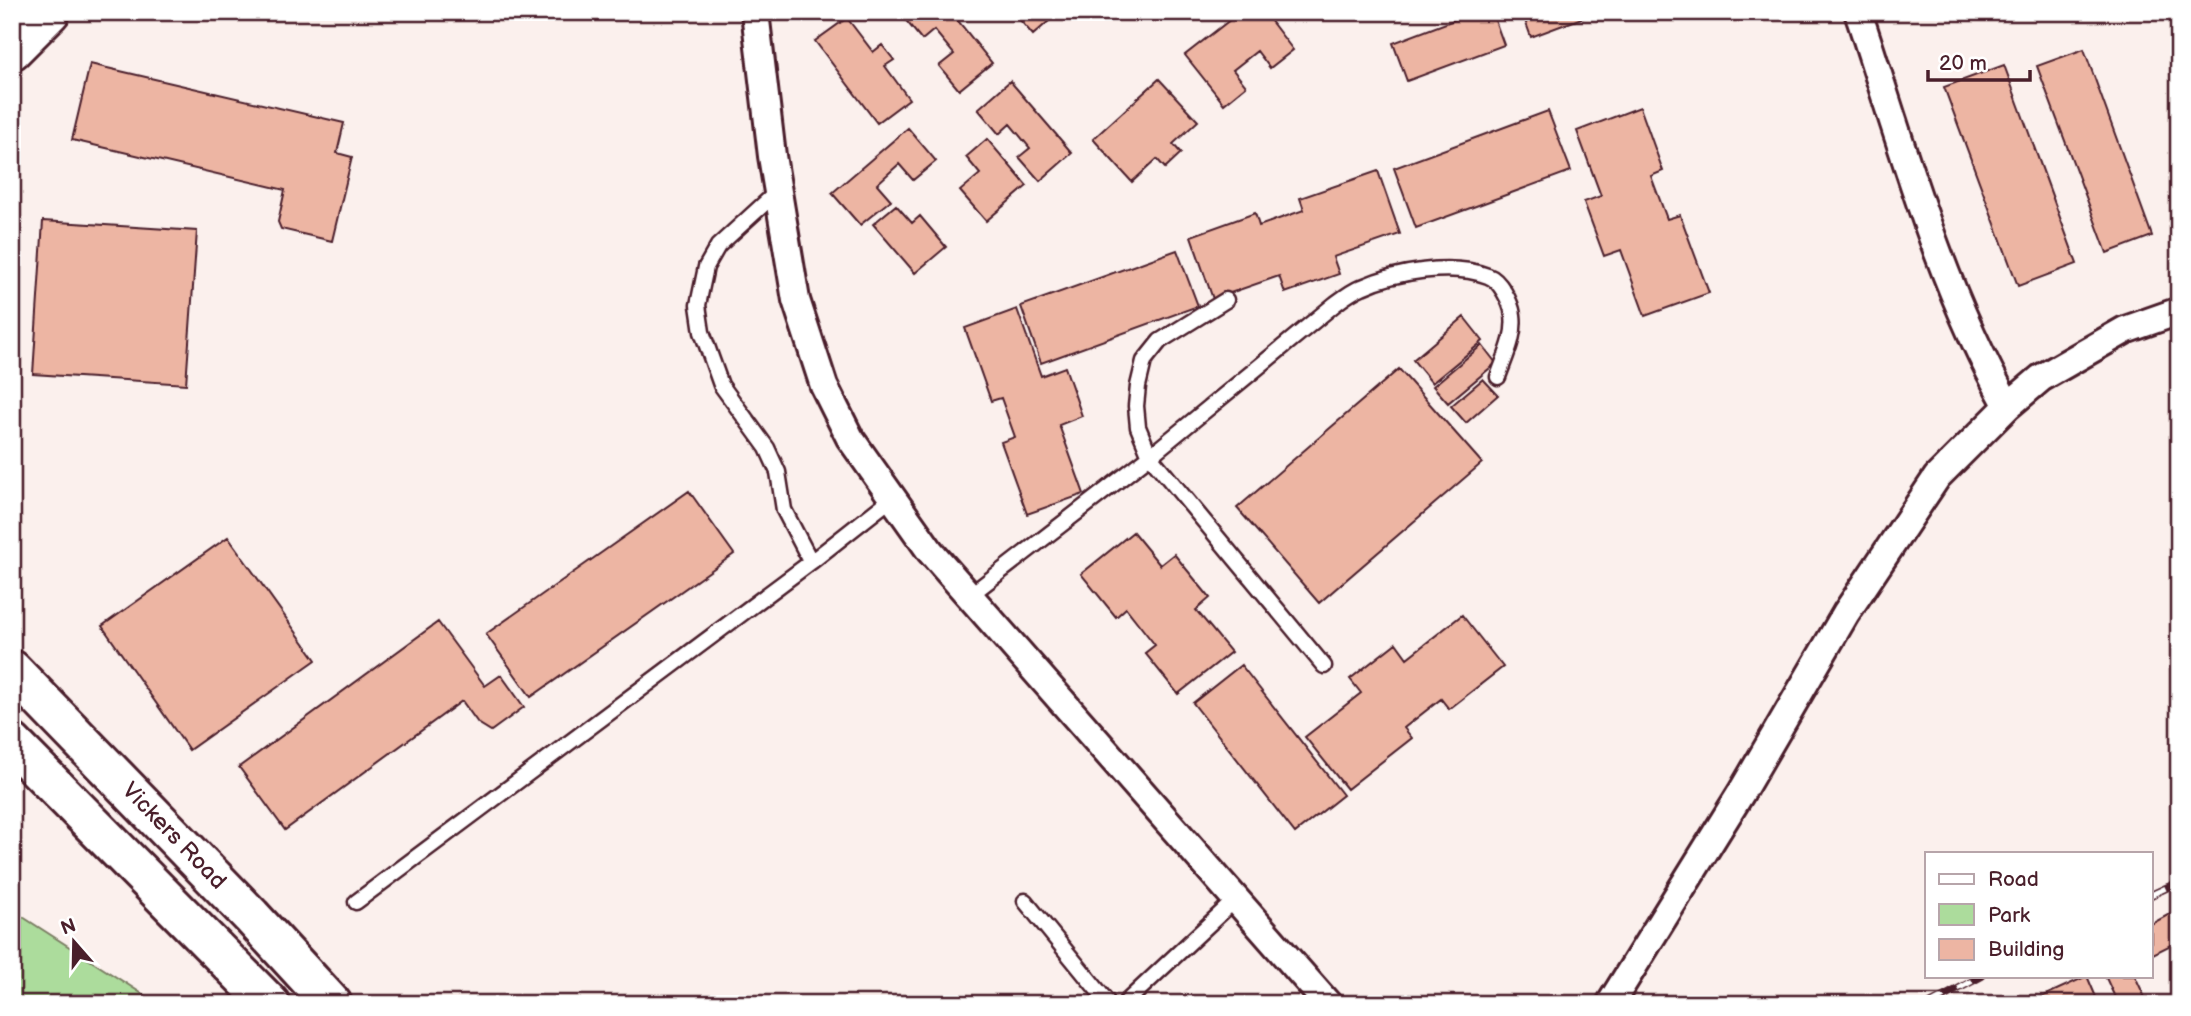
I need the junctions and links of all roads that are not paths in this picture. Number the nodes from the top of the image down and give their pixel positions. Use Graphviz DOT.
graph roads {
  1 [pos="50,12"];
  2 [pos="755,12"];
  3 [pos="1858,12"];
  4 [pos="12,50"];
  5 [pos="778,191"];
  6 [pos="1226,300"];
  7 [pos="2179,311"];
  8 [pos="1498,377"];
  9 [pos="2008,406"];
  10 [pos="1150,456"];
  11 [pos="891,499"];
  12 [pos="811,562"];
  13 [pos="969,596"];
  14 [pos="1324,666"];
  15 [pos="12,670"];
  16 [pos="12,743"];
  17 [pos="1237,898"];
  18 [pos="1025,901"];
  19 [pos="356,902"];
  20 [pos="270,1004"];
  21 [pos="332,1004"];
  22 [pos="1109,1004"];
  23 [pos="1124,1004"];
  24 [pos="1328,1004"];
  25 [pos="1610,1004"];
  1 -- 4 [label="main road"];
  2 -- 5 [label="street"];
  3 -- 9 [label="street"];
  5 -- 11 [label="street"];
  5 -- 12 [label="lane"];
  6 -- 10 [label="lane"];
  7 -- 9 [label="street"];
  8 -- 10 [label="lane"];
  9 -- 25 [label="street"];
  10 -- 13 [label="lane"];
  10 -- 14 [label="lane"];
  11 -- 12 [label="lane"];
  11 -- 13 [label="street"];
  12 -- 19 [label="lane"];
  13 -- 17 [label="street"];
  15 -- 21 [label="main road, Vickers Road"];
  16 -- 20 [label="main road"];
  17 -- 23 [label="lane"];
  17 -- 24 [label="street"];
  18 -- 22 [label="lane"];
}
